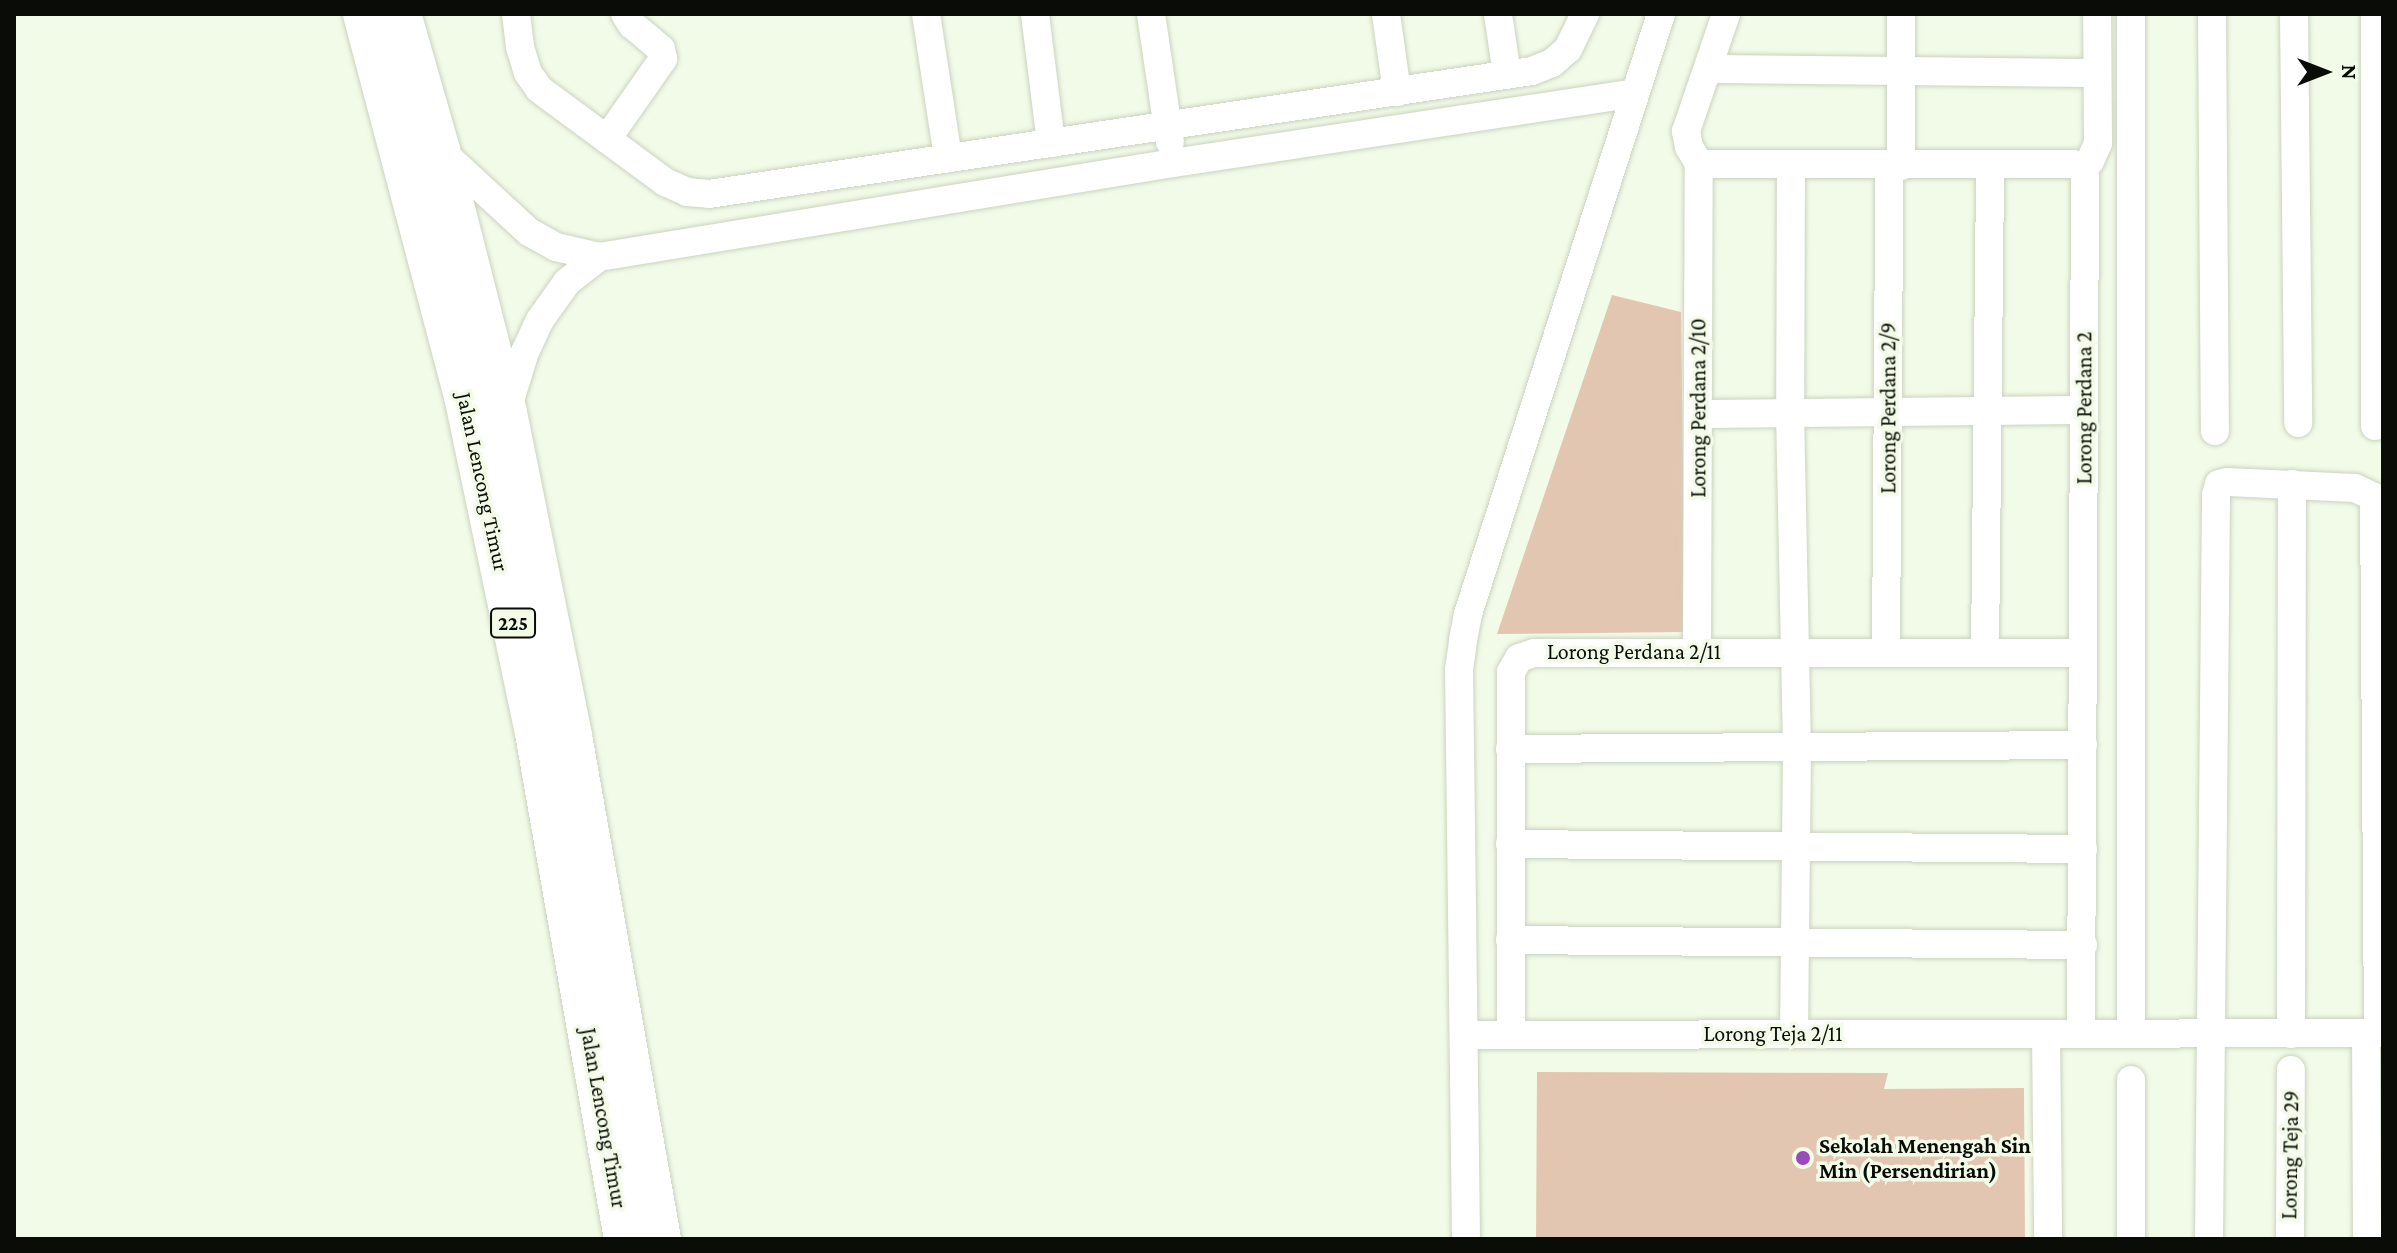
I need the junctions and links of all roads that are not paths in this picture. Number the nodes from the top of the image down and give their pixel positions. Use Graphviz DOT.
graph roads {
  1 [pos="364,14"];
  2 [pos="400,14"];
  3 [pos="516,14"];
  4 [pos="625,14"];
  5 [pos="926,14"];
  6 [pos="1035,14"];
  7 [pos="1151,14"];
  8 [pos="1386,14"];
  9 [pos="1498,14"];
  10 [pos="1585,14"];
  11 [pos="1661,14"];
  12 [pos="1726,14"];
  13 [pos="1901,14"];
  14 [pos="2097,14"];
  15 [pos="2131,14"];
  16 [pos="2212,14"];
  17 [pos="2294,14"];
  18 [pos="2375,14"];
  19 [pos="1708,69"];
  20 [pos="1900,71"];
  21 [pos="2096,73"];
  22 [pos="1507,74"];
  23 [pos="1397,92"];
  24 [pos="1635,93"];
  25 [pos="1168,125"];
  26 [pos="607,139"];
  27 [pos="1051,143"];
  28 [pos="439,150"];
  29 [pos="948,158"];
  30 [pos="1173,163"];
  31 [pos="1699,164"];
  32 [pos="1990,165"];
  33 [pos="1791,166"];
  34 [pos="1895,166"];
  35 [pos="2082,167"];
  36 [pos="599,257"];
  37 [pos="2084,410"];
  38 [pos="1988,411"];
  39 [pos="1888,412"];
  40 [pos="506,413"];
  41 [pos="1790,413"];
  42 [pos="1698,414"];
  43 [pos="2298,423"];
  44 [pos="2375,426"];
  45 [pos="2215,431"];
  46 [pos="2292,484"];
  47 [pos="1697,651"];
  48 [pos="1796,651"];
  49 [pos="1886,651"];
  50 [pos="1985,653"];
  51 [pos="2082,653"];
  52 [pos="2083,745"];
  53 [pos="1510,749"];
  54 [pos="1797,749"];
  55 [pos="1510,844"];
  56 [pos="1797,847"];
  57 [pos="2083,849"];
  58 [pos="1510,940"];
  59 [pos="1797,944"];
  60 [pos="2083,945"];
  61 [pos="2376,1033"];
  62 [pos="1794,1034"];
  63 [pos="2046,1034"];
  64 [pos="2081,1034"];
  65 [pos="2131,1034"];
  66 [pos="2211,1034"];
  67 [pos="2291,1034"];
  68 [pos="1465,1035"];
  69 [pos="1511,1035"];
  70 [pos="2291,1070"];
  71 [pos="2131,1080"];
  72 [pos="625,1239"];
  73 [pos="660,1239"];
  74 [pos="1466,1239"];
  75 [pos="2048,1239"];
  76 [pos="2131,1239"];
  77 [pos="2209,1239"];
  78 [pos="2290,1239"];
  79 [pos="2367,1239"];
  1 -- 72 [label="highway, Jalan Lencong Timur / 225"];
  2 -- 28 [label="highway, Jalan Lencong Timur / 225"];
  3 -- 26 [label="street"];
  4 -- 26 [label="street"];
  5 -- 29 [label="street"];
  6 -- 27 [label="street"];
  7 -- 25 [label="street"];
  8 -- 23 [label="street"];
  9 -- 22 [label="street"];
  10 -- 22 [label="street"];
  11 -- 24 [label="street"];
  12 -- 19 [label="street, Lorong Perdana 2/10"];
  13 -- 20 [label="street, Lorong Perdana 2/9"];
  14 -- 21 [label="street"];
  15 -- 65 [label="street"];
  16 -- 45 [label="street"];
  17 -- 43 [label="street"];
  18 -- 44 [label="street"];
  19 -- 20 [label="street"];
  19 -- 31 [label="street, Lorong Perdana 2/10"];
  20 -- 21 [label="street"];
  20 -- 34 [label="street, Lorong Perdana 2/9"];
  21 -- 35 [label="street"];
  22 -- 23 [label="street"];
  23 -- 25 [label="street"];
  24 -- 30 [label="street"];
  24 -- 68 [label="street"];
  25 -- 27 [label="street"];
  25 -- 30 [label="street"];
  26 -- 29 [label="street"];
  27 -- 29 [label="street"];
  28 -- 36 [label="street"];
  28 -- 40 [label="highway, Jalan Lencong Timur / 225"];
  30 -- 36 [label="street"];
  31 -- 33 [label="street"];
  31 -- 42 [label="street, Lorong Perdana 2/10"];
  32 -- 34 [label="street"];
  32 -- 35 [label="street"];
  32 -- 38 [label="street"];
  33 -- 34 [label="street"];
  33 -- 41 [label="street"];
  34 -- 39 [label="street, Lorong Perdana 2/9"];
  35 -- 37 [label="street, Lorong Perdana 2"];
  36 -- 40 [label="street"];
  37 -- 38 [label="street"];
  37 -- 51 [label="street, Lorong Perdana 2"];
  38 -- 39 [label="street"];
  38 -- 50 [label="street"];
  39 -- 41 [label="street"];
  39 -- 49 [label="street, Lorong Perdana 2/9"];
  40 -- 73 [label="highway, Jalan Lencong Timur / 225"];
  41 -- 42 [label="street"];
  41 -- 48 [label="street"];
  42 -- 47 [label="street, Lorong Perdana 2/10"];
  46 -- 61 [label="street"];
  46 -- 66 [label="street"];
  46 -- 67 [label="street"];
  47 -- 48 [label="street, Lorong Perdana 2/11"];
  47 -- 53 [label="street, Lorong Perdana 2/11"];
  48 -- 49 [label="street, Lorong Perdana 2/11"];
  48 -- 54 [label="street"];
  49 -- 50 [label="street, Lorong Perdana 2/11"];
  50 -- 51 [label="street, Lorong Perdana 2/11"];
  51 -- 52 [label="street, Lorong Perdana 2"];
  52 -- 54 [label="street"];
  52 -- 57 [label="street, Lorong Perdana 2"];
  53 -- 54 [label="street"];
  53 -- 55 [label="street, Lorong Perdana 2/11"];
  54 -- 56 [label="street"];
  55 -- 56 [label="street"];
  55 -- 58 [label="street, Lorong Perdana 2/11"];
  56 -- 57 [label="street"];
  56 -- 59 [label="street"];
  57 -- 60 [label="street, Lorong Perdana 2"];
  58 -- 59 [label="street"];
  58 -- 69 [label="street, Lorong Perdana 2/11"];
  59 -- 60 [label="street"];
  59 -- 62 [label="street"];
  60 -- 64 [label="street, Lorong Perdana 2"];
  61 -- 67 [label="street, Lorong Teja 2/11"];
  61 -- 79 [label="street"];
  62 -- 63 [label="street, Lorong Teja 2/11"];
  62 -- 69 [label="street, Lorong Teja 2/11"];
  63 -- 64 [label="street, Lorong Teja 2/11"];
  63 -- 75 [label="street"];
  64 -- 65 [label="street, Lorong Teja 2/11"];
  65 -- 66 [label="street, Lorong Teja 2/11"];
  66 -- 67 [label="street, Lorong Teja 2/11"];
  66 -- 77 [label="street"];
  68 -- 69 [label="street, Lorong Teja 2/11"];
  68 -- 74 [label="street"];
  70 -- 78 [label="street, Lorong Teja 29"];
  71 -- 76 [label="street"];
}
